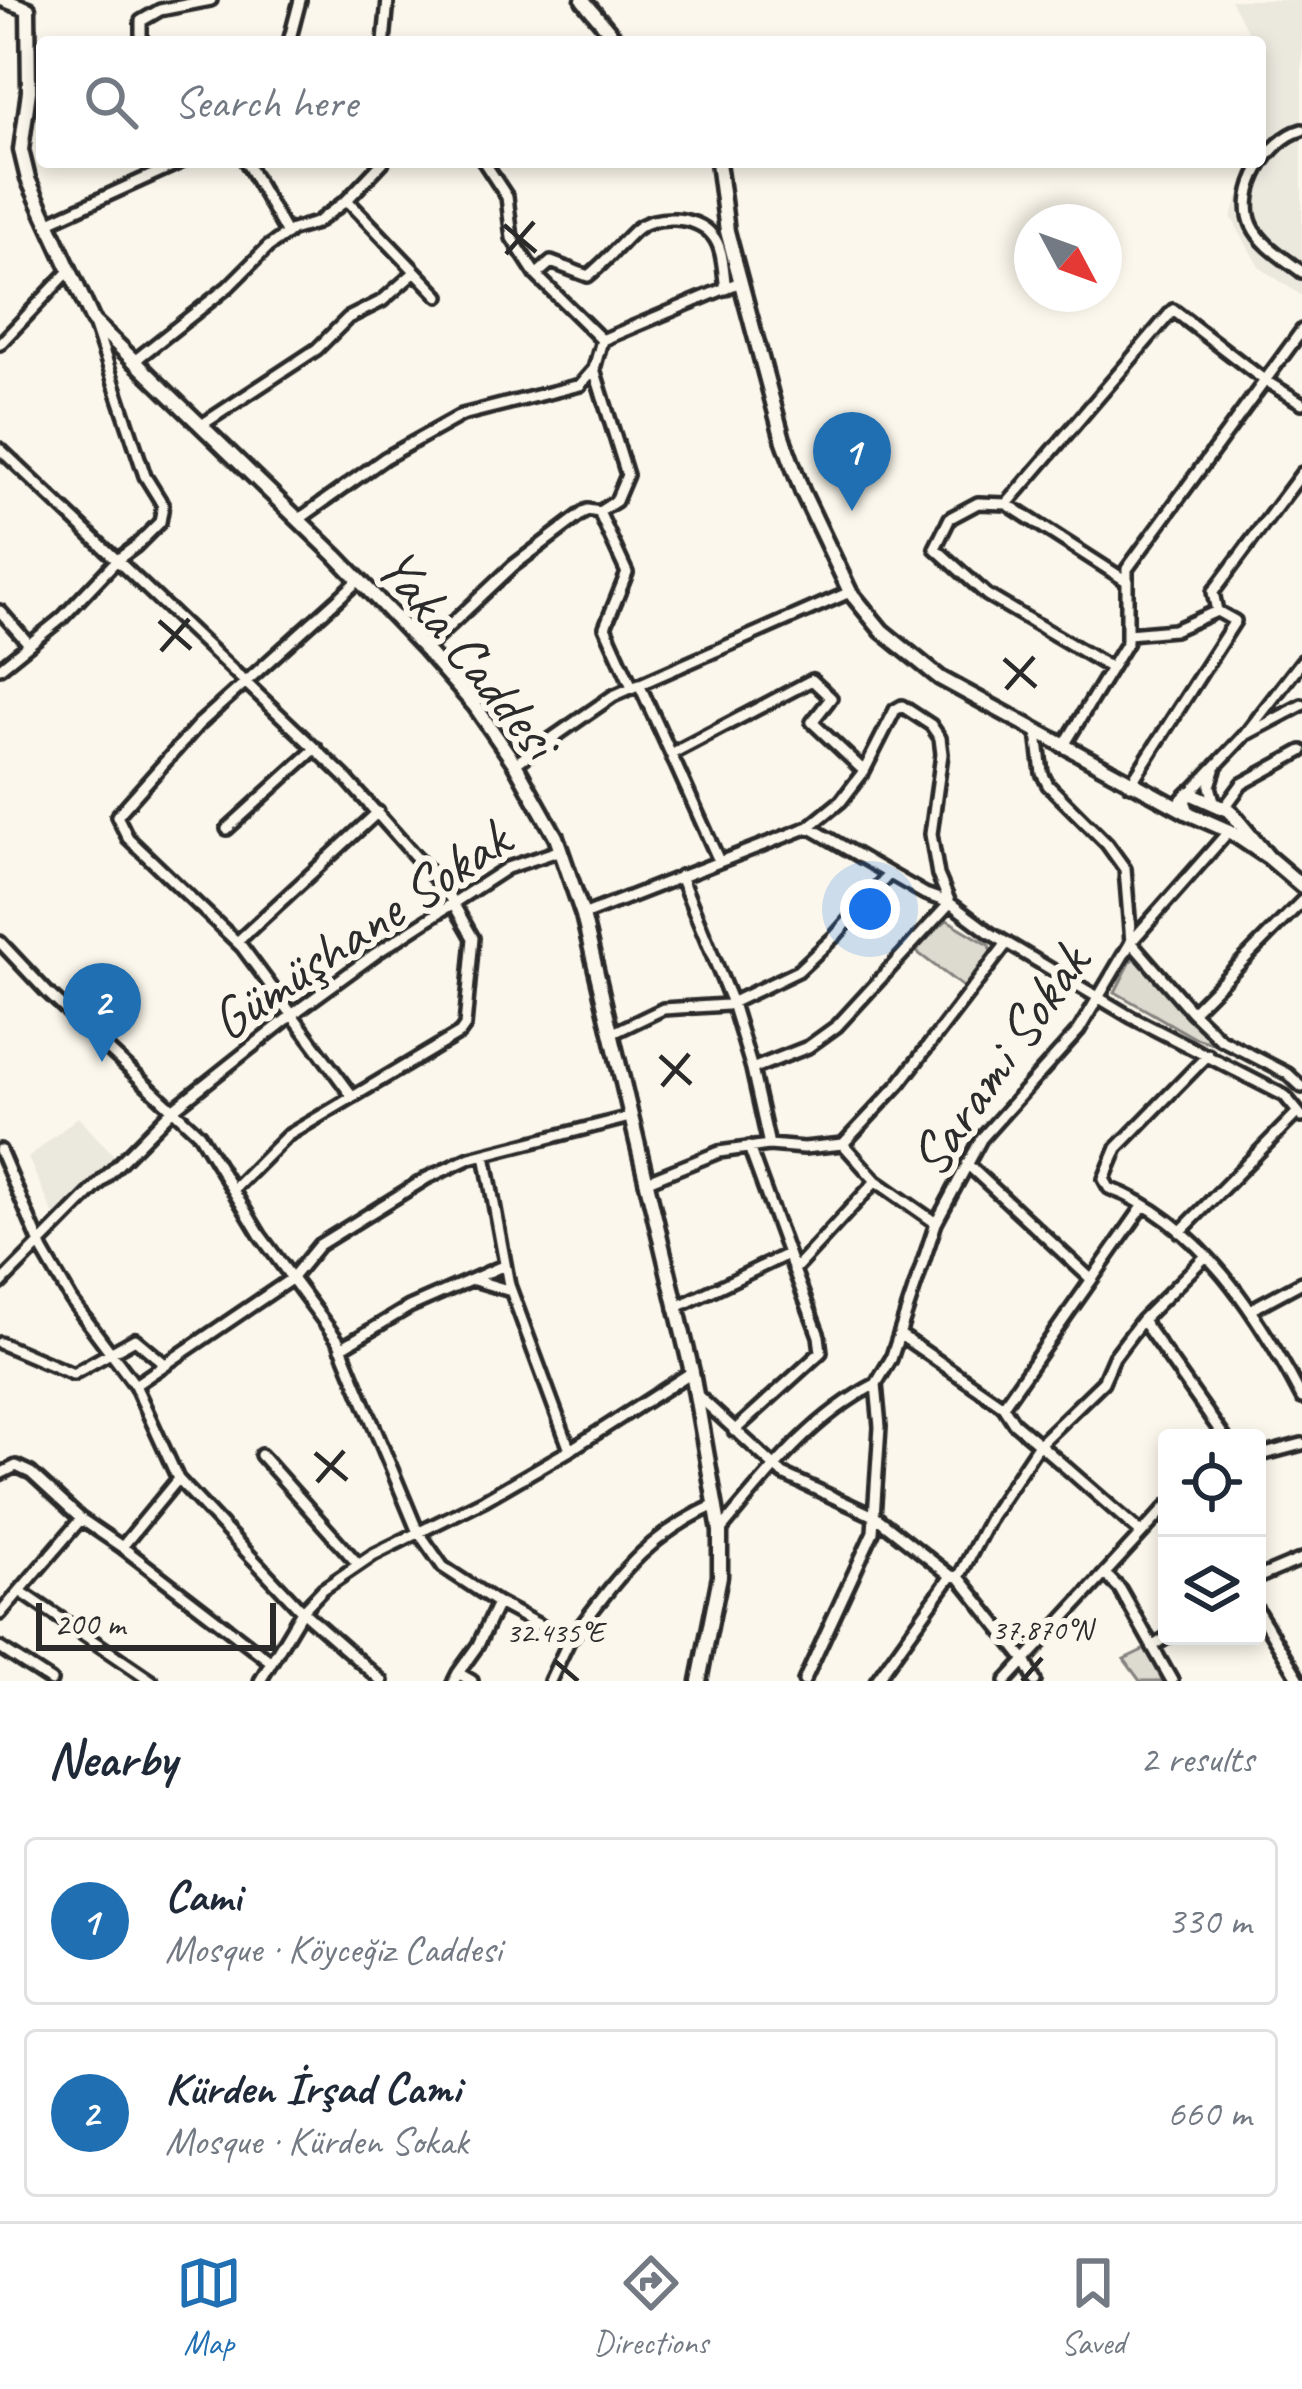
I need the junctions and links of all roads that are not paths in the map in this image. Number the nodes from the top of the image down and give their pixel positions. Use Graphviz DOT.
graph roads {
  1 [pos="4,0"];
  2 [pos="211,0"];
  3 [pos="299,0"];
  4 [pos="388,0"];
  5 [pos="583,0"];
  6 [pos="30,4"];
  7 [pos="141,36"];
  8 [pos="291,36"];
  9 [pos="385,36"];
  10 [pos="608,36"];
  11 [pos="35,90"];
  12 [pos="1302,130"];
  13 [pos="1266,157"];
  14 [pos="168,168"];
  15 [pos="249,168"];
  16 [pos="377,168"];
  17 [pos="488,168"];
  18 [pos="719,168"];
  19 [pos="1262,168"];
  20 [pos="347,200"];
  21 [pos="47,223"];
  22 [pos="287,233"];
  23 [pos="68,272"];
  24 [pos="1302,272"];
  25 [pos="414,273"];
  26 [pos="536,275"];
  27 [pos="740,282"];
  28 [pos="726,289"];
  29 [pos="439,296"];
  30 [pos="93,321"];
  31 [pos="1302,330"];
  32 [pos="602,340"];
  33 [pos="0,344"];
  34 [pos="133,362"];
  35 [pos="594,369"];
  36 [pos="1264,380"];
  37 [pos="1302,403"];
  38 [pos="200,426"];
  39 [pos="0,448"];
  40 [pos="1302,473"];
  41 [pos="1007,504"];
  42 [pos="598,512"];
  43 [pos="298,520"];
  44 [pos="117,560"];
  45 [pos="358,580"];
  46 [pos="1125,580"];
  47 [pos="850,592"];
  48 [pos="1217,610"];
  49 [pos="0,611"];
  50 [pos="1128,634"];
  51 [pos="29,644"];
  52 [pos="425,649"];
  53 [pos="1302,661"];
  54 [pos="0,668"];
  55 [pos="1111,668"];
  56 [pos="246,681"];
  57 [pos="636,685"];
  58 [pos="1302,705"];
  59 [pos="1036,733"];
  60 [pos="1244,736"];
  61 [pos="316,748"];
  62 [pos="1063,748"];
  63 [pos="1302,751"];
  64 [pos="671,754"];
  65 [pos="515,764"];
  66 [pos="1217,765"];
  67 [pos="864,772"];
  68 [pos="1130,784"];
  69 [pos="1189,794"];
  70 [pos="1152,795"];
  71 [pos="1224,808"];
  72 [pos="378,812"];
  73 [pos="1188,813"];
  74 [pos="1213,826"];
  75 [pos="808,827"];
  76 [pos="227,829"];
  77 [pos="1229,831"];
  78 [pos="561,850"];
  79 [pos="1213,853"];
  80 [pos="1268,857"];
  81 [pos="719,861"];
  82 [pos="889,874"];
  83 [pos="680,876"];
  84 [pos="1302,886"];
  85 [pos="454,903"];
  86 [pos="950,903"];
  87 [pos="1301,905"];
  88 [pos="583,915"];
  89 [pos="0,942"];
  90 [pos="237,942"];
  91 [pos="1131,942"];
  92 [pos="1007,943"];
  93 [pos="1098,996"];
  94 [pos="732,1003"];
  95 [pos="1192,1012"];
  96 [pos="292,1015"];
  97 [pos="611,1034"];
  98 [pos="1208,1055"];
  99 [pos="752,1069"];
  100 [pos="1302,1087"];
  101 [pos="352,1097"];
  102 [pos="171,1111"];
  103 [pos="1300,1114"];
  104 [pos="630,1117"];
  105 [pos="844,1144"];
  106 [pos="769,1145"];
  107 [pos="749,1148"];
  108 [pos="0,1150"];
  109 [pos="485,1155"];
  110 [pos="967,1164"];
  111 [pos="645,1181"];
  112 [pos="876,1181"];
  113 [pos="235,1188"];
  114 [pos="1144,1205"];
  115 [pos="936,1223"];
  116 [pos="1180,1232"];
  117 [pos="39,1241"];
  118 [pos="788,1254"];
  119 [pos="1205,1257"];
  120 [pos="505,1265"];
  121 [pos="794,1270"];
  122 [pos="291,1279"];
  123 [pos="1091,1279"];
  124 [pos="474,1280"];
  125 [pos="1302,1282"];
  126 [pos="0,1284"];
  127 [pos="511,1291"];
  128 [pos="675,1308"];
  129 [pos="1250,1310"];
  130 [pos="1142,1320"];
  131 [pos="899,1334"];
  132 [pos="0,1343"];
  133 [pos="341,1348"];
  134 [pos="110,1354"];
  135 [pos="166,1365"];
  136 [pos="692,1372"];
  137 [pos="876,1384"];
  138 [pos="135,1385"];
  139 [pos="693,1389"];
  140 [pos="1302,1398"];
  141 [pos="1003,1406"];
  142 [pos="730,1427"];
  143 [pos="1220,1429"];
  144 [pos="702,1432"];
  145 [pos="1039,1444"];
  146 [pos="1302,1444"];
  147 [pos="570,1450"];
  148 [pos="1266,1454"];
  149 [pos="261,1455"];
  150 [pos="775,1466"];
  151 [pos="0,1474"];
  152 [pos="178,1479"];
  153 [pos="715,1505"];
  154 [pos="1158,1515"];
  155 [pos="876,1517"];
  156 [pos="81,1519"];
  157 [pos="417,1530"];
  158 [pos="720,1531"];
  159 [pos="1140,1532"];
  160 [pos="122,1547"];
  161 [pos="1302,1559"];
  162 [pos="358,1564"];
  163 [pos="1266,1574"];
  164 [pos="1106,1575"];
  165 [pos="955,1576"];
  166 [pos="20,1591"];
  167 [pos="498,1603"];
  168 [pos="302,1611"];
  169 [pos="0,1614"];
  170 [pos="1266,1625"];
  171 [pos="569,1642"];
  172 [pos="1158,1643"];
  173 [pos="1153,1646"];
  174 [pos="0,1648"];
  175 [pos="1025,1660"];
  176 [pos="271,1661"];
  177 [pos="456,1677"];
  178 [pos="51,1681"];
  179 [pos="152,1681"];
  180 [pos="260,1681"];
  181 [pos="382,1681"];
  182 [pos="472,1681"];
  183 [pos="550,1681"];
  184 [pos="699,1681"];
  185 [pos="804,1681"];
  186 [pos="876,1681"];
  187 [pos="1006,1681"];
  188 [pos="1035,1681"];
  189 [pos="1172,1681"];
  190 [pos="1300,1681"];
  1 -- 6 [label="street, Yaka Caddesi"];
  2 -- 7 [label="street"];
  3 -- 8 [label="street"];
  4 -- 9 [label="street"];
  5 -- 10 [label="street"];
  6 -- 11 [label="street, Yaka Caddesi"];
  11 -- 21 [label="street, Yaka Caddesi"];
  12 -- 13 [label="street"];
  14 -- 21 [label="street"];
  15 -- 22 [label="street"];
  16 -- 20 [label="street"];
  17 -- 26 [label="street"];
  18 -- 27 [label="street"];
  19 -- 24 [label="street"];
  20 -- 22 [label="street"];
  20 -- 25 [label="street"];
  21 -- 23 [label="street, Yaka Caddesi"];
  22 -- 34 [label="street"];
  23 -- 30 [label="street, Yaka Caddesi"];
  23 -- 33 [label="street"];
  25 -- 29 [label="street"];
  25 -- 38 [label="street"];
  26 -- 28 [label="street"];
  26 -- 32 [label="street"];
  27 -- 28 [label="street"];
  27 -- 47 [label="street"];
  28 -- 32 [label="street"];
  30 -- 34 [label="street, Yaka Caddesi"];
  30 -- 44 [label="street"];
  31 -- 36 [label="street"];
  32 -- 35 [label="street"];
  34 -- 38 [label="street, Yaka Caddesi"];
  35 -- 42 [label="street"];
  35 -- 43 [label="street"];
  36 -- 37 [label="street"];
  36 -- 41 [label="street"];
  36 -- 46 [label="street"];
  38 -- 43 [label="street, Yaka Caddesi"];
  39 -- 44 [label="street"];
  40 -- 48 [label="street"];
  41 -- 46 [label="street"];
  41 -- 55 [label="street"];
  42 -- 52 [label="street"];
  42 -- 57 [label="street"];
  43 -- 45 [label="street, Yaka Caddesi"];
  44 -- 51 [label="street"];
  44 -- 56 [label="street"];
  45 -- 52 [label="street, Yaka Caddesi"];
  45 -- 56 [label="street"];
  46 -- 50 [label="street"];
  47 -- 57 [label="street"];
  47 -- 59 [label="street"];
  48 -- 50 [label="street"];
  48 -- 68 [label="street"];
  49 -- 51 [label="street"];
  50 -- 55 [label="street"];
  51 -- 54 [label="street"];
  52 -- 65 [label="street, Yaka Caddesi"];
  53 -- 60 [label="street"];
  55 -- 62 [label="street"];
  56 -- 61 [label="street"];
  56 -- 90 [label="street"];
  57 -- 64 [label="street"];
  57 -- 65 [label="street"];
  58 -- 60 [label="street"];
  59 -- 62 [label="street"];
  59 -- 91 [label="street"];
  60 -- 66 [label="street"];
  61 -- 72 [label="street"];
  61 -- 76 [label="street"];
  62 -- 68 [label="street"];
  63 -- 71 [label="street"];
  64 -- 67 [label="street"];
  64 -- 81 [label="street"];
  65 -- 78 [label="street, Yaka Caddesi"];
  66 -- 69 [label="street"];
  66 -- 71 [label="street"];
  67 -- 75 [label="street"];
  67 -- 86 [label="street"];
  68 -- 70 [label="street"];
  69 -- 70 [label="street"];
  69 -- 71 [label="street"];
  69 -- 73 [label="street"];
  70 -- 73 [label="street"];
  71 -- 77 [label="street"];
  71 -- 80 [label="street"];
  72 -- 85 [label="street"];
  72 -- 90 [label="street"];
  73 -- 74 [label="street"];
  74 -- 77 [label="street"];
  74 -- 79 [label="street"];
  75 -- 81 [label="street"];
  75 -- 82 [label="street"];
  77 -- 79 [label="street, Sarami Sokak"];
  77 -- 80 [label="street"];
  78 -- 85 [label="street, Gümüşhane Sokak"];
  78 -- 88 [label="street, Yaka Caddesi"];
  79 -- 91 [label="street, Sarami Sokak"];
  80 -- 84 [label="street"];
  81 -- 83 [label="street"];
  82 -- 86 [label="street"];
  82 -- 94 [label="street"];
  83 -- 88 [label="street"];
  83 -- 94 [label="street"];
  85 -- 96 [label="street, Gümüşhane Sokak"];
  85 -- 101 [label="street"];
  86 -- 92 [label="street"];
  86 -- 99 [label="street"];
  87 -- 95 [label="street"];
  88 -- 97 [label="street, Yaka Caddesi"];
  89 -- 102 [label="street"];
  90 -- 96 [label="street"];
  91 -- 93 [label="street, Sarami Sokak"];
  91 -- 95 [label="street"];
  92 -- 93 [label="street"];
  92 -- 105 [label="street"];
  93 -- 98 [label="street"];
  93 -- 110 [label="street, Sarami Sokak"];
  94 -- 97 [label="street"];
  94 -- 99 [label="street"];
  95 -- 100 [label="street"];
  96 -- 101 [label="street"];
  96 -- 102 [label="street, Gümüşhane Sokak"];
  97 -- 104 [label="street, Yaka Caddesi"];
  98 -- 103 [label="street"];
  98 -- 114 [label="street"];
  99 -- 106 [label="street"];
  101 -- 113 [label="street"];
  102 -- 113 [label="street"];
  102 -- 117 [label="street, Gümüşhane Sokak"];
  103 -- 116 [label="street"];
  104 -- 109 [label="street"];
  104 -- 111 [label="street, Yaka Caddesi"];
  105 -- 106 [label="street"];
  105 -- 112 [label="street"];
  106 -- 107 [label="street"];
  107 -- 111 [label="street"];
  107 -- 118 [label="street"];
  108 -- 117 [label="street"];
  109 -- 120 [label="street"];
  109 -- 122 [label="street"];
  110 -- 115 [label="street, Sarami Sokak"];
  110 -- 123 [label="street"];
  111 -- 128 [label="street, Yaka Caddesi"];
  112 -- 115 [label="street"];
  112 -- 121 [label="street"];
  113 -- 122 [label="street"];
  114 -- 116 [label="street"];
  114 -- 123 [label="street"];
  115 -- 131 [label="street, Sarami Sokak"];
  116 -- 119 [label="street"];
  117 -- 126 [label="street, Gümüşhane Sokak"];
  117 -- 134 [label="street"];
  118 -- 121 [label="street"];
  118 -- 128 [label="street"];
  119 -- 129 [label="street"];
  119 -- 130 [label="street"];
  120 -- 124 [label="street"];
  120 -- 127 [label="street"];
  121 -- 142 [label="street"];
  122 -- 133 [label="street"];
  122 -- 135 [label="street"];
  123 -- 141 [label="street"];
  124 -- 127 [label="street"];
  124 -- 133 [label="street"];
  125 -- 129 [label="street"];
  127 -- 147 [label="street"];
  128 -- 136 [label="street, Yaka Caddesi"];
  129 -- 140 [label="street"];
  130 -- 143 [label="street"];
  130 -- 145 [label="street"];
  131 -- 137 [label="street, Sarami Sokak"];
  131 -- 141 [label="street"];
  132 -- 134 [label="street"];
  133 -- 157 [label="street"];
  134 -- 135 [label="street"];
  134 -- 138 [label="street"];
  135 -- 138 [label="street"];
  136 -- 139 [label="street, Yaka Caddesi"];
  136 -- 147 [label="street"];
  137 -- 150 [label="street"];
  137 -- 155 [label="street, Sarami Sokak"];
  138 -- 152 [label="street"];
  139 -- 142 [label="street"];
  139 -- 144 [label="street, Yaka Caddesi"];
  141 -- 145 [label="street"];
  142 -- 144 [label="street"];
  142 -- 150 [label="street"];
  144 -- 153 [label="street, Yaka Caddesi"];
  145 -- 159 [label="street"];
  145 -- 165 [label="street"];
  146 -- 148 [label="street"];
  147 -- 157 [label="street"];
  149 -- 162 [label="street"];
  150 -- 155 [label="street"];
  150 -- 158 [label="street"];
  151 -- 156 [label="street"];
  152 -- 160 [label="street"];
  152 -- 168 [label="street"];
  153 -- 158 [label="street, Yaka Caddesi"];
  153 -- 171 [label="street"];
  154 -- 159 [label="street"];
  155 -- 165 [label="street"];
  155 -- 185 [label="street, Sarami Sokak"];
  156 -- 160 [label="street"];
  156 -- 166 [label="street"];
  157 -- 162 [label="street"];
  157 -- 167 [label="street"];
  158 -- 184 [label="street, Yaka Caddesi"];
  159 -- 164 [label="street"];
  160 -- 176 [label="street"];
  161 -- 163 [label="street"];
  162 -- 168 [label="street"];
  164 -- 173 [label="street"];
  164 -- 175 [label="street"];
  165 -- 175 [label="street"];
  165 -- 186 [label="street"];
  166 -- 169 [label="street"];
  166 -- 179 [label="street"];
  167 -- 171 [label="street"];
  167 -- 177 [label="street"];
  168 -- 176 [label="street"];
  168 -- 181 [label="street"];
  170 -- 190 [label="street"];
  171 -- 183 [label="street"];
  172 -- 173 [label="street"];
  173 -- 189 [label="street"];
  174 -- 178 [label="street"];
  175 -- 187 [label="street"];
  175 -- 188 [label="street"];
  176 -- 180 [label="street"];
  177 -- 182 [label="street"];
}
